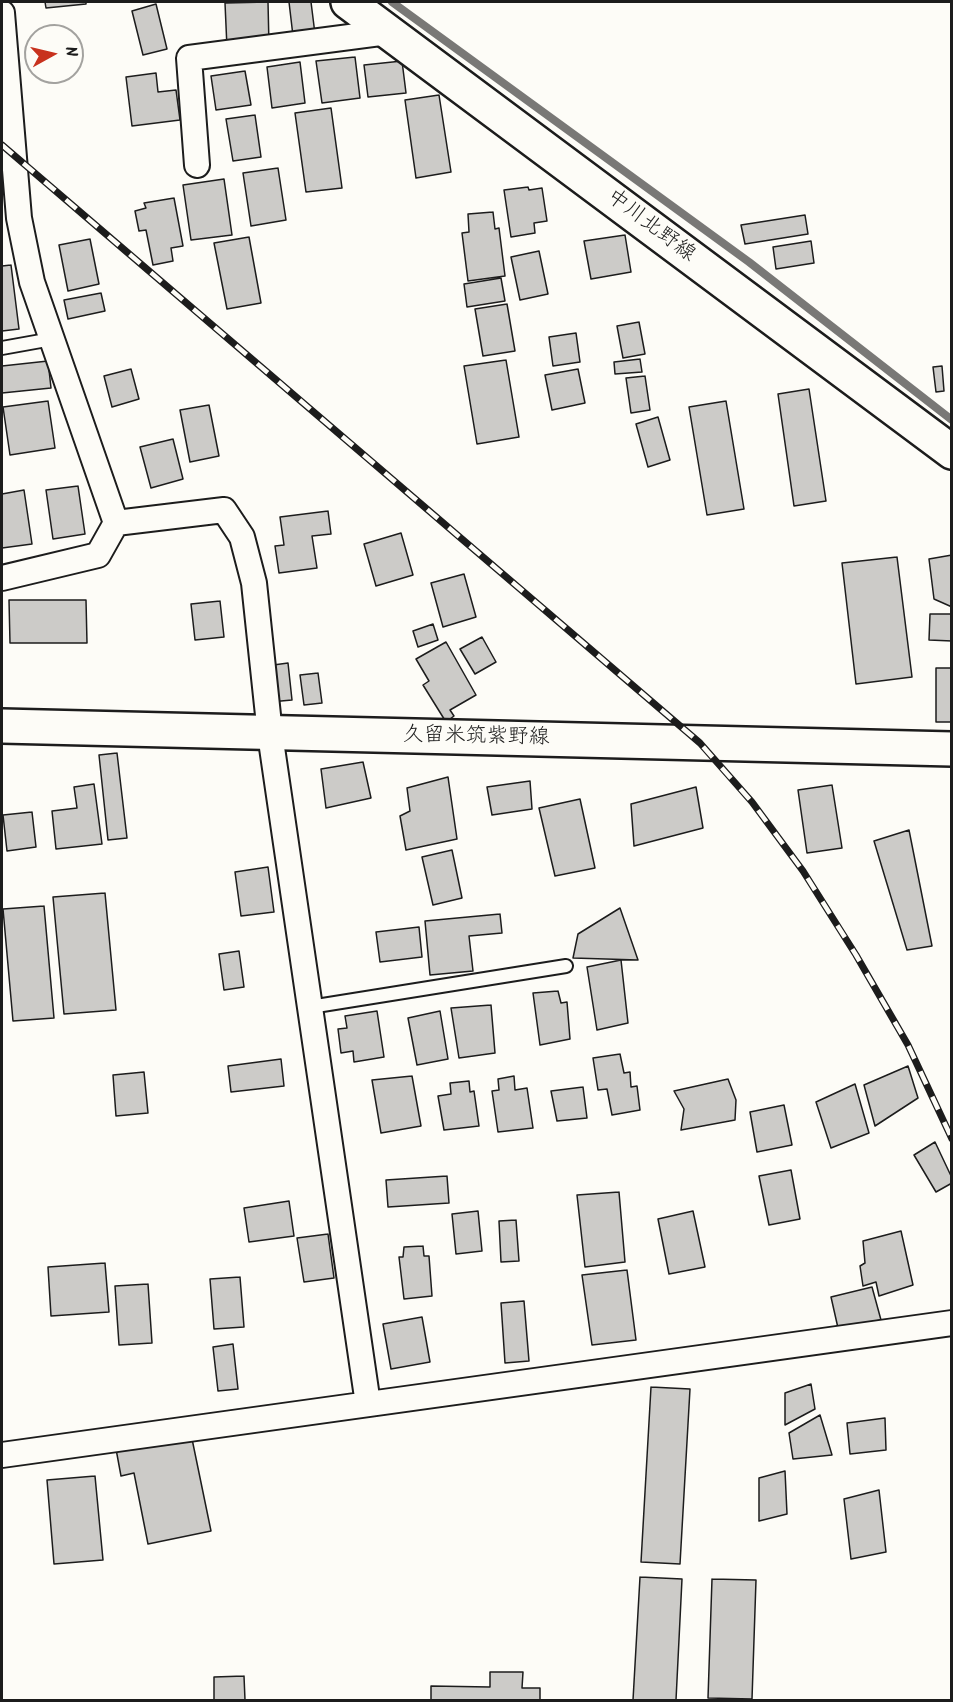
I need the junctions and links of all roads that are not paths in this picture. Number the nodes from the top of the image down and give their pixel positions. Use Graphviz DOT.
graph roads {
  1 [pos="348,2"];
  2 [pos="2,13"];
  3 [pos="388,32"];
  4 [pos="197,165"];
  5 [pos="9,183"];
  6 [pos="52,339"];
  7 [pos="2,348"];
  8 [pos="951,452"];
  9 [pos="116,523"];
  10 [pos="2,578"];
  11 [pos="2,726"];
  12 [pos="270,734"];
  13 [pos="951,749"];
  14 [pos="566,966"];
  15 [pos="310,1007"];
  16 [pos="951,1323"];
  17 [pos="368,1404"];
  18 [pos="2,1455"];
  1 -- 3 [label="main road, 中川北野線"];
  2 -- 5 [label="street"];
  3 -- 4 [label="street"];
  3 -- 8 [label="main road, 中川北野線"];
  5 -- 6 [label="street"];
  6 -- 7 [label="lane"];
  6 -- 9 [label="street"];
  9 -- 10 [label="street"];
  9 -- 12 [label="street"];
  11 -- 12 [label="main road, 久留米筑紫野線"];
  12 -- 13 [label="main road, 久留米筑紫野線"];
  12 -- 15 [label="street"];
  14 -- 15 [label="lane"];
  15 -- 17 [label="street"];
  16 -- 17 [label="street"];
  17 -- 18 [label="street"];
}
